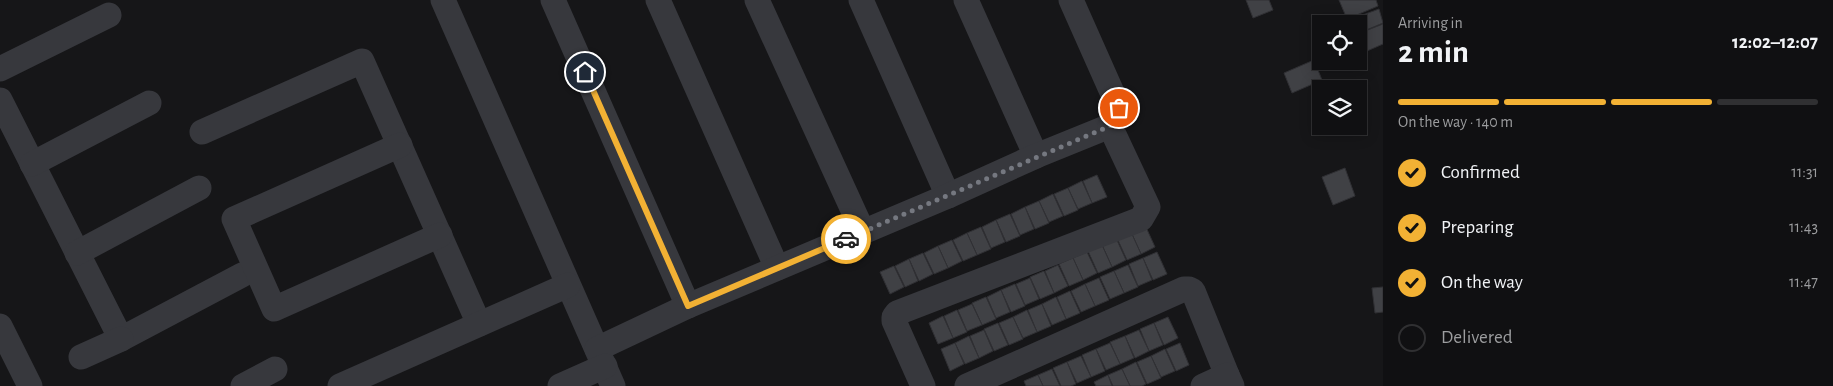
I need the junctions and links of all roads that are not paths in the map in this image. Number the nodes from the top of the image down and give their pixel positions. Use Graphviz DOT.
graph roads {
  1 [pos="443,0"];
  2 [pos="553,0"];
  3 [pos="658,0"];
  4 [pos="758,0"];
  5 [pos="861,0"];
  6 [pos="966,0"];
  7 [pos="1071,0"];
  8 [pos="109,15"];
  9 [pos="0,69"];
  10 [pos="149,103"];
  11 [pos="3,114"];
  12 [pos="1110,126"];
  13 [pos="202,132"];
  14 [pos="400,145"];
  15 [pos="1036,156"];
  16 [pos="32,164"];
  17 [pos="199,188"];
  18 [pos="948,196"];
  19 [pos="863,232"];
  20 [pos="440,236"];
  21 [pos="77,253"];
  22 [pos="777,268"];
  23 [pos="242,275"];
  24 [pos="568,285"];
  25 [pos="688,306"];
  26 [pos="480,324"];
  27 [pos="0,326"];
  28 [pos="121,339"];
  29 [pos="81,357"];
  30 [pos="605,367"];
  31 [pos="276,369"];
  32 [pos="1230,381"];
  33 [pos="30,386"];
  34 [pos="243,386"];
  35 [pos="340,386"];
  36 [pos="560,386"];
  37 [pos="923,386"];
  38 [pos="967,386"];
  39 [pos="1204,386"];
  1 -- 24 [label="street"];
  2 -- 25 [label="street"];
  3 -- 22 [label="street"];
  4 -- 19 [label="street"];
  5 -- 18 [label="street"];
  6 -- 15 [label="street"];
  7 -- 12 [label="street"];
  8 -- 9 [label="street"];
  10 -- 16 [label="street"];
  11 -- 16 [label="street"];
  12 -- 15 [label="street"];
  12 -- 37 [label="street"];
  13 -- 14 [label="street"];
  14 -- 20 [label="street"];
  14 -- 20 [label="street"];
  15 -- 18 [label="street"];
  16 -- 21 [label="street"];
  17 -- 21 [label="street"];
  18 -- 19 [label="street"];
  19 -- 22 [label="street"];
  20 -- 26 [label="street"];
  21 -- 28 [label="street"];
  22 -- 25 [label="street"];
  23 -- 28 [label="street"];
  24 -- 26 [label="street"];
  24 -- 30 [label="street"];
  25 -- 30 [label="street"];
  26 -- 35 [label="street"];
  27 -- 33 [label="street"];
  28 -- 29 [label="street"];
  30 -- 36 [label="street"];
  31 -- 34 [label="street"];
  32 -- 38 [label="street"];
  32 -- 39 [label="street"];
}
